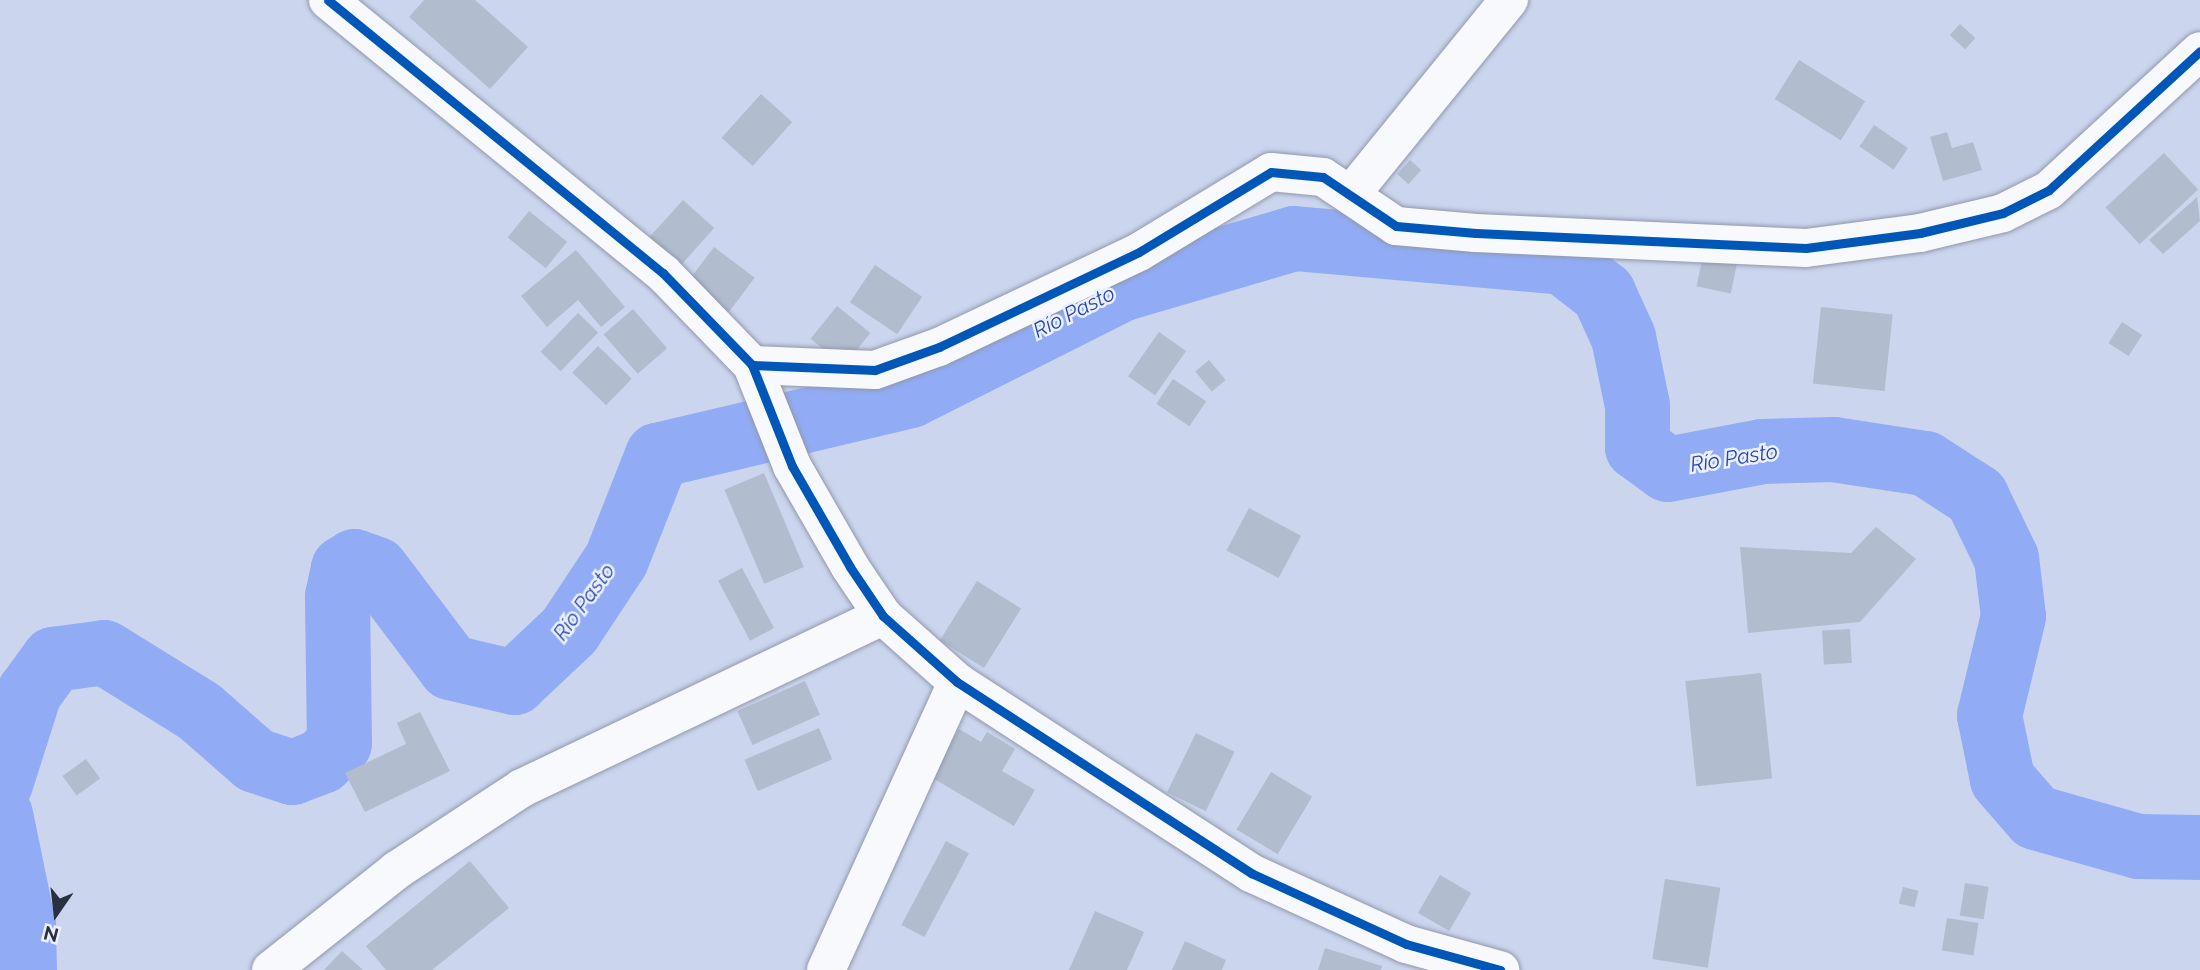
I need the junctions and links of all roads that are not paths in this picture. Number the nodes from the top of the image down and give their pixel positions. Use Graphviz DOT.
graph roads {
  1 [pos="328,0"];
  2 [pos="1509,0"];
  3 [pos="2200,51"];
  4 [pos="1352,193"];
  5 [pos="752,365"];
  6 [pos="883,616"];
  7 [pos="957,682"];
  8 [pos="271,970"];
  9 [pos="826,970"];
  10 [pos="1500,970"];
  1 -- 5 [label="street"];
  2 -- 4 [label="street"];
  3 -- 4 [label="street"];
  4 -- 5 [label="street"];
  5 -- 6 [label="street"];
  6 -- 7 [label="street"];
  6 -- 8 [label="street"];
  7 -- 9 [label="street"];
  7 -- 10 [label="street"];
}
